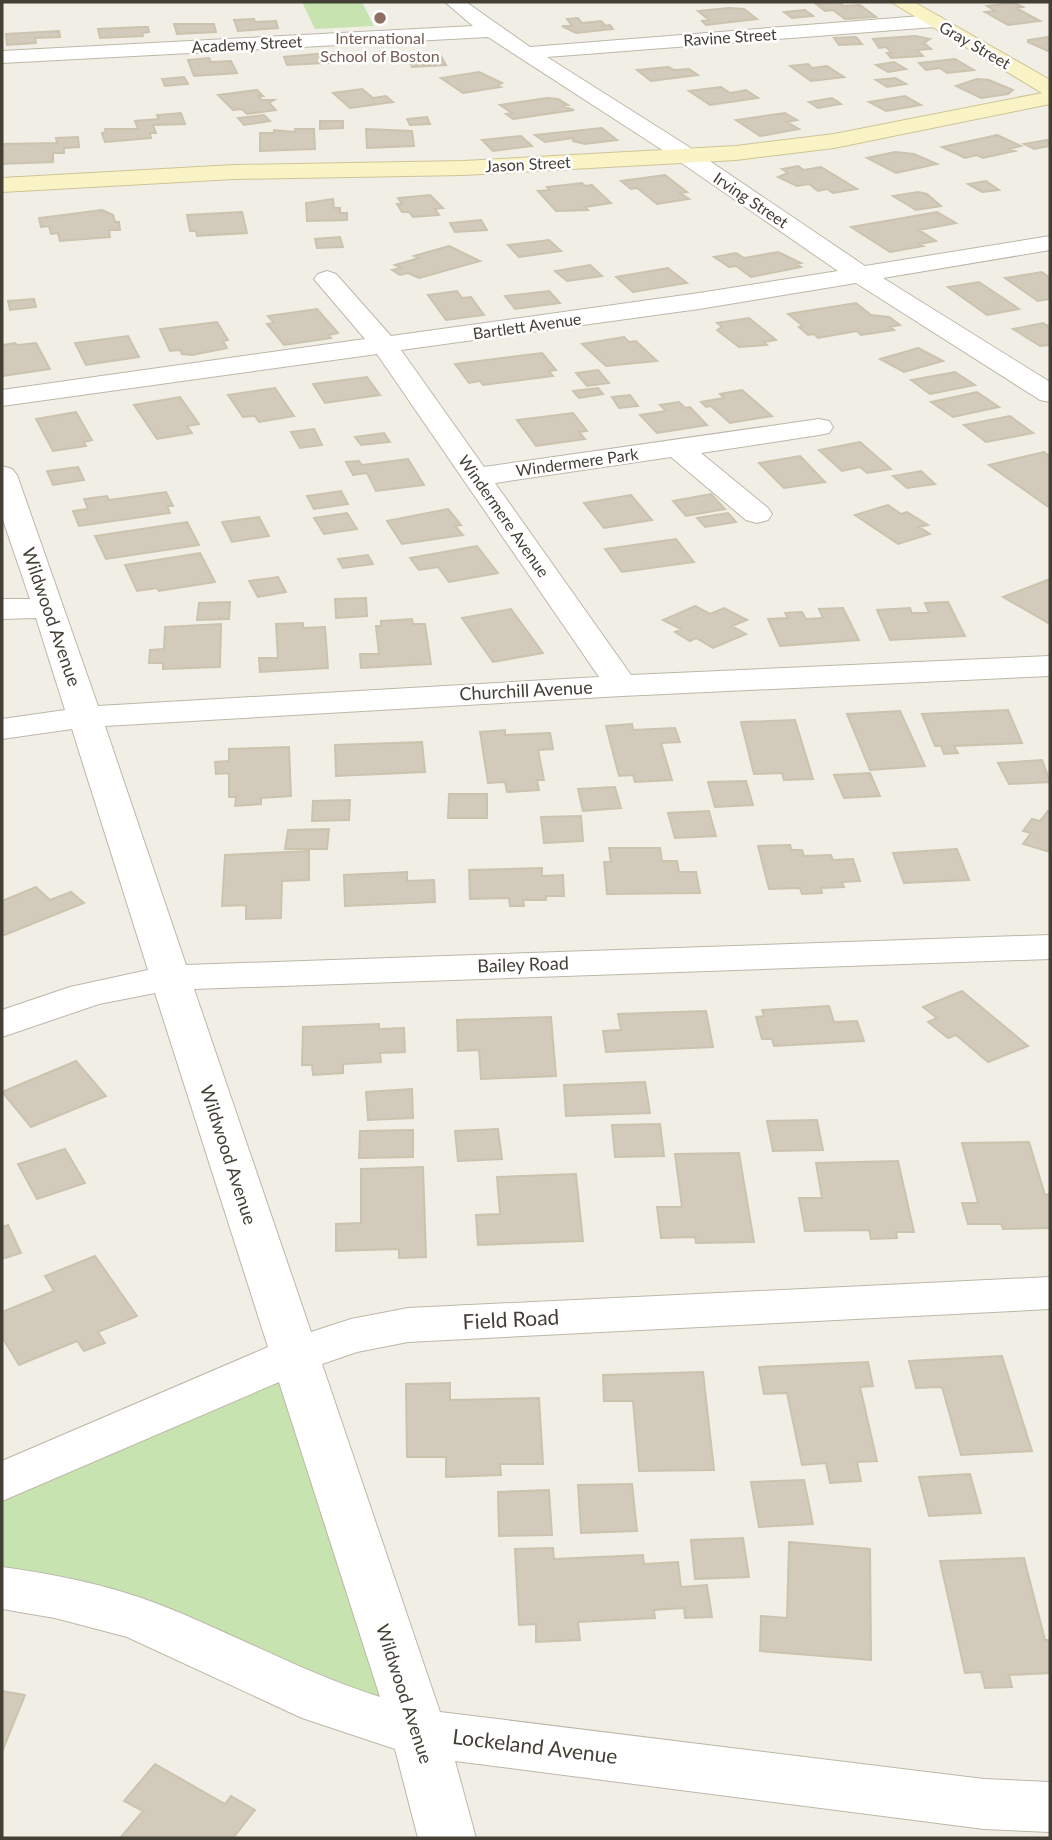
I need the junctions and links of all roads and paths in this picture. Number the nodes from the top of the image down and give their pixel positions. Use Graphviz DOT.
graph roads {
  1 [pos="454,2"];
  2 [pos="901,2"];
  3 [pos="934,21"];
  4 [pos="492,31"];
  5 [pos="526,53"];
  6 [pos="2,57"];
  7 [pos="1050,89"];
  8 [pos="1050,98"];
  9 [pos="686,156"];
  10 [pos="2,185"];
  11 [pos="1050,243"];
  12 [pos="861,275"];
  13 [pos="327,279"];
  14 [pos="385,346"];
  15 [pos="1050,394"];
  16 [pos="2,398"];
  17 [pos="819,427"];
  18 [pos="677,448"];
  19 [pos="2,474"];
  20 [pos="477,477"];
  21 [pos="757,514"];
  22 [pos="49,608"];
  23 [pos="2,609"];
  24 [pos="1050,667"];
  25 [pos="622,686"];
  26 [pos="85,717"];
  27 [pos="2,729"];
  28 [pos="1050,947"];
  29 [pos="171,978"];
  30 [pos="2,1024"];
  31 [pos="1050,1293"];
  32 [pos="293,1356"];
  33 [pos="2,1482"];
  34 [pos="2,1588"];
  35 [pos="419,1733"];
  36 [pos="1050,1807"];
  37 [pos="447,1838"];
  1 -- 4 [label="street, Irving Street"];
  2 -- 3 [label="street, Gray Street"];
  3 -- 5 [label="street, Ravine Street"];
  3 -- 7 [label="street, Gray Street"];
  4 -- 5 [label="street, Irving Street"];
  4 -- 6 [label="street, Academy Street"];
  5 -- 9 [label="street, Irving Street"];
  8 -- 9 [label="street, Jason Street"];
  9 -- 10 [label="street, Jason Street"];
  9 -- 12 [label="street, Irving Street"];
  11 -- 12 [label="street, Bartlett Avenue"];
  12 -- 14 [label="street, Bartlett Avenue"];
  12 -- 15 [label="street, Irving Street"];
  13 -- 14 [label="street, Windermere Avenue"];
  14 -- 16 [label="street, Bartlett Avenue"];
  14 -- 20 [label="street, Windermere Avenue"];
  17 -- 18 [label="street, Windermere Park"];
  18 -- 20 [label="street, Windermere Park"];
  18 -- 21 [label="street"];
  19 -- 22 [label="street, Wildwood Avenue"];
  20 -- 25 [label="street, Windermere Avenue"];
  22 -- 23 [label="street"];
  22 -- 26 [label="street, Wildwood Avenue"];
  24 -- 25 [label="street, Churchill Avenue"];
  25 -- 26 [label="street, Churchill Avenue"];
  26 -- 27 [label="street, Churchill Avenue"];
  26 -- 29 [label="street, Wildwood Avenue"];
  28 -- 29 [label="street, Bailey Road"];
  29 -- 30 [label="street, Bailey Road"];
  29 -- 32 [label="street, Wildwood Avenue"];
  31 -- 32 [label="street, Field Road"];
  32 -- 33 [label="street, Field Road"];
  32 -- 35 [label="street, Wildwood Avenue"];
  34 -- 35 [label="street, Lockeland Avenue"];
  35 -- 36 [label="street, Lockeland Avenue"];
  35 -- 37 [label="street, Wildwood Avenue"];
}
